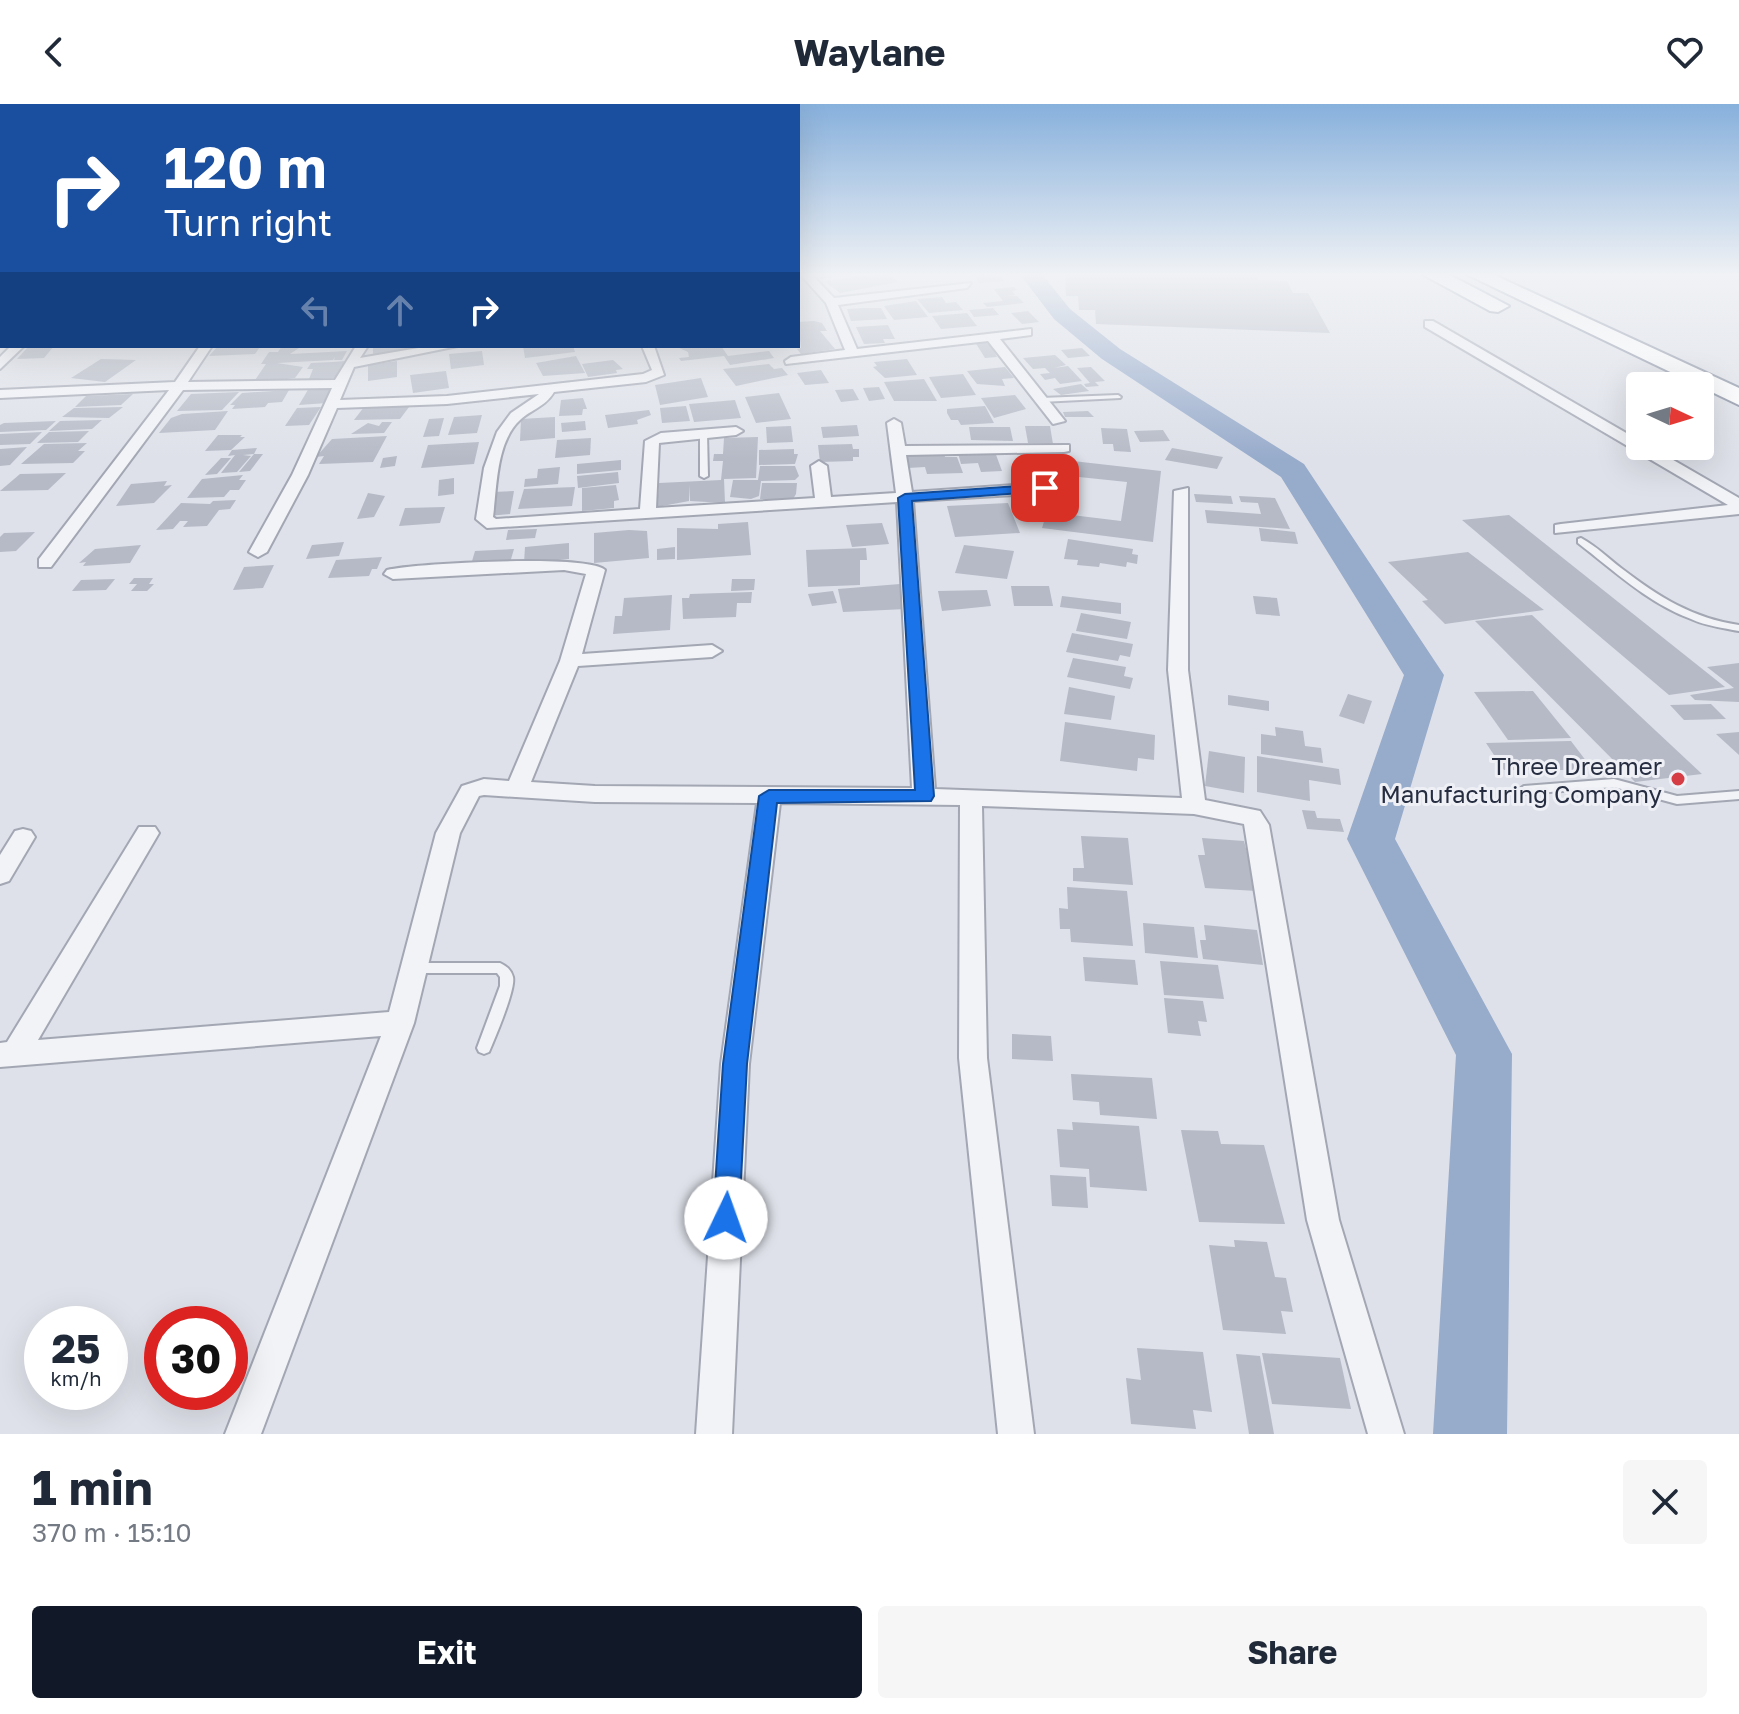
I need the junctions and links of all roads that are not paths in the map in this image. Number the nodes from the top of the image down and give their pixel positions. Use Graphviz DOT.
graph roads {
  1 [pos="845,335"];
  2 [pos="999,335"];
  3 [pos="1448,335"];
  4 [pos="1559,335"];
  5 [pos="1607,335"];
  6 [pos="991,336"];
  7 [pos="16,348"];
  8 [pos="204,348"];
  9 [pos="361,348"];
  10 [pos="441,348"];
  11 [pos="649,348"];
  12 [pos="853,354"];
  13 [pos="791,361"];
  14 [pos="349,364"];
  15 [pos="0,365"];
  16 [pos="1635,372"];
  17 [pos="339,384"];
  18 [pos="176,386"];
  19 [pos="549,389"];
  20 [pos="0,394"];
  21 [pos="1118,397"];
  22 [pos="1739,397"];
  23 [pos="1041,400"];
  24 [pos="331,404"];
  25 [pos="1714,411"];
  26 [pos="1058,421"];
  27 [pos="894,423"];
  28 [pos="1739,424"];
  29 [pos="736,431"];
  30 [pos="703,434"];
  31 [pos="1064,448"];
  32 [pos="899,451"];
  33 [pos="819,466"];
  34 [pos="704,476"];
  35 [pos="1045,488"];
  36 [pos="1182,491"];
  37 [pos="905,498"];
  38 [pos="824,504"];
  39 [pos="1739,507"];
  40 [pos="648,515"];
  41 [pos="1561,529"];
  42 [pos="1581,541"];
  43 [pos="258,552"];
  44 [pos="45,563"];
  45 [pos="393,574"];
  46 [pos="1739,628"];
  47 [pos="712,651"];
  48 [pos="570,661"];
  49 [pos="1524,790"];
  50 [pos="516,791"];
  51 [pos="1739,795"];
  52 [pos="769,796"];
  53 [pos="924,796"];
  54 [pos="971,798"];
  55 [pos="1194,806"];
  56 [pos="147,833"];
  57 [pos="23,837"];
  58 [pos="0,875"];
  59 [pos="414,968"];
  60 [pos="400,1023"];
  61 [pos="484,1048"];
  62 [pos="8,1054"];
  63 [pos="243,1434"];
  64 [pos="714,1434"];
  65 [pos="1016,1434"];
  66 [pos="1386,1434"];
  1 -- 12 [label="street"];
  2 -- 6 [label="street"];
  3 -- 39 [label="street"];
  4 -- 16 [label="highway"];
  5 -- 22 [label="highway"];
  6 -- 12 [label="street"];
  6 -- 23 [label="street"];
  7 -- 15 [label="street"];
  8 -- 18 [label="street"];
  9 -- 14 [label="street"];
  10 -- 14 [label="street"];
  11 -- 19 [label="street"];
  12 -- 13 [label="street"];
  14 -- 17 [label="street"];
  17 -- 18 [label="street"];
  17 -- 24 [label="street"];
  18 -- 20 [label="street"];
  18 -- 44 [label="street"];
  19 -- 24 [label="street"];
  19 -- 40 [label="street"];
  21 -- 23 [label="lane"];
  23 -- 26 [label="street"];
  24 -- 43 [label="street"];
  25 -- 28 [label="highway"];
  27 -- 32 [label="street"];
  29 -- 30 [label="street"];
  30 -- 34 [label="lane"];
  30 -- 40 [label="street"];
  31 -- 32 [label="street"];
  32 -- 37 [label="street"];
  33 -- 38 [label="street"];
  35 -- 37 [label="street"];
  36 -- 55 [label="street"];
  37 -- 38 [label="street"];
  37 -- 53 [label="street"];
  38 -- 40 [label="street"];
  39 -- 41 [label="street"];
  42 -- 46 [label="lane"];
  45 -- 48 [label="street"];
  47 -- 48 [label="street"];
  48 -- 50 [label="street"];
  49 -- 51 [label="lane"];
  50 -- 52 [label="street"];
  50 -- 59 [label="street"];
  52 -- 53 [label="street"];
  52 -- 64 [label="street"];
  53 -- 54 [label="street"];
  54 -- 55 [label="street"];
  54 -- 65 [label="street"];
  55 -- 66 [label="street"];
  56 -- 62 [label="street"];
  57 -- 58 [label="street"];
  59 -- 60 [label="street"];
  59 -- 61 [label="lane"];
  60 -- 62 [label="street"];
  60 -- 63 [label="street"];
}
